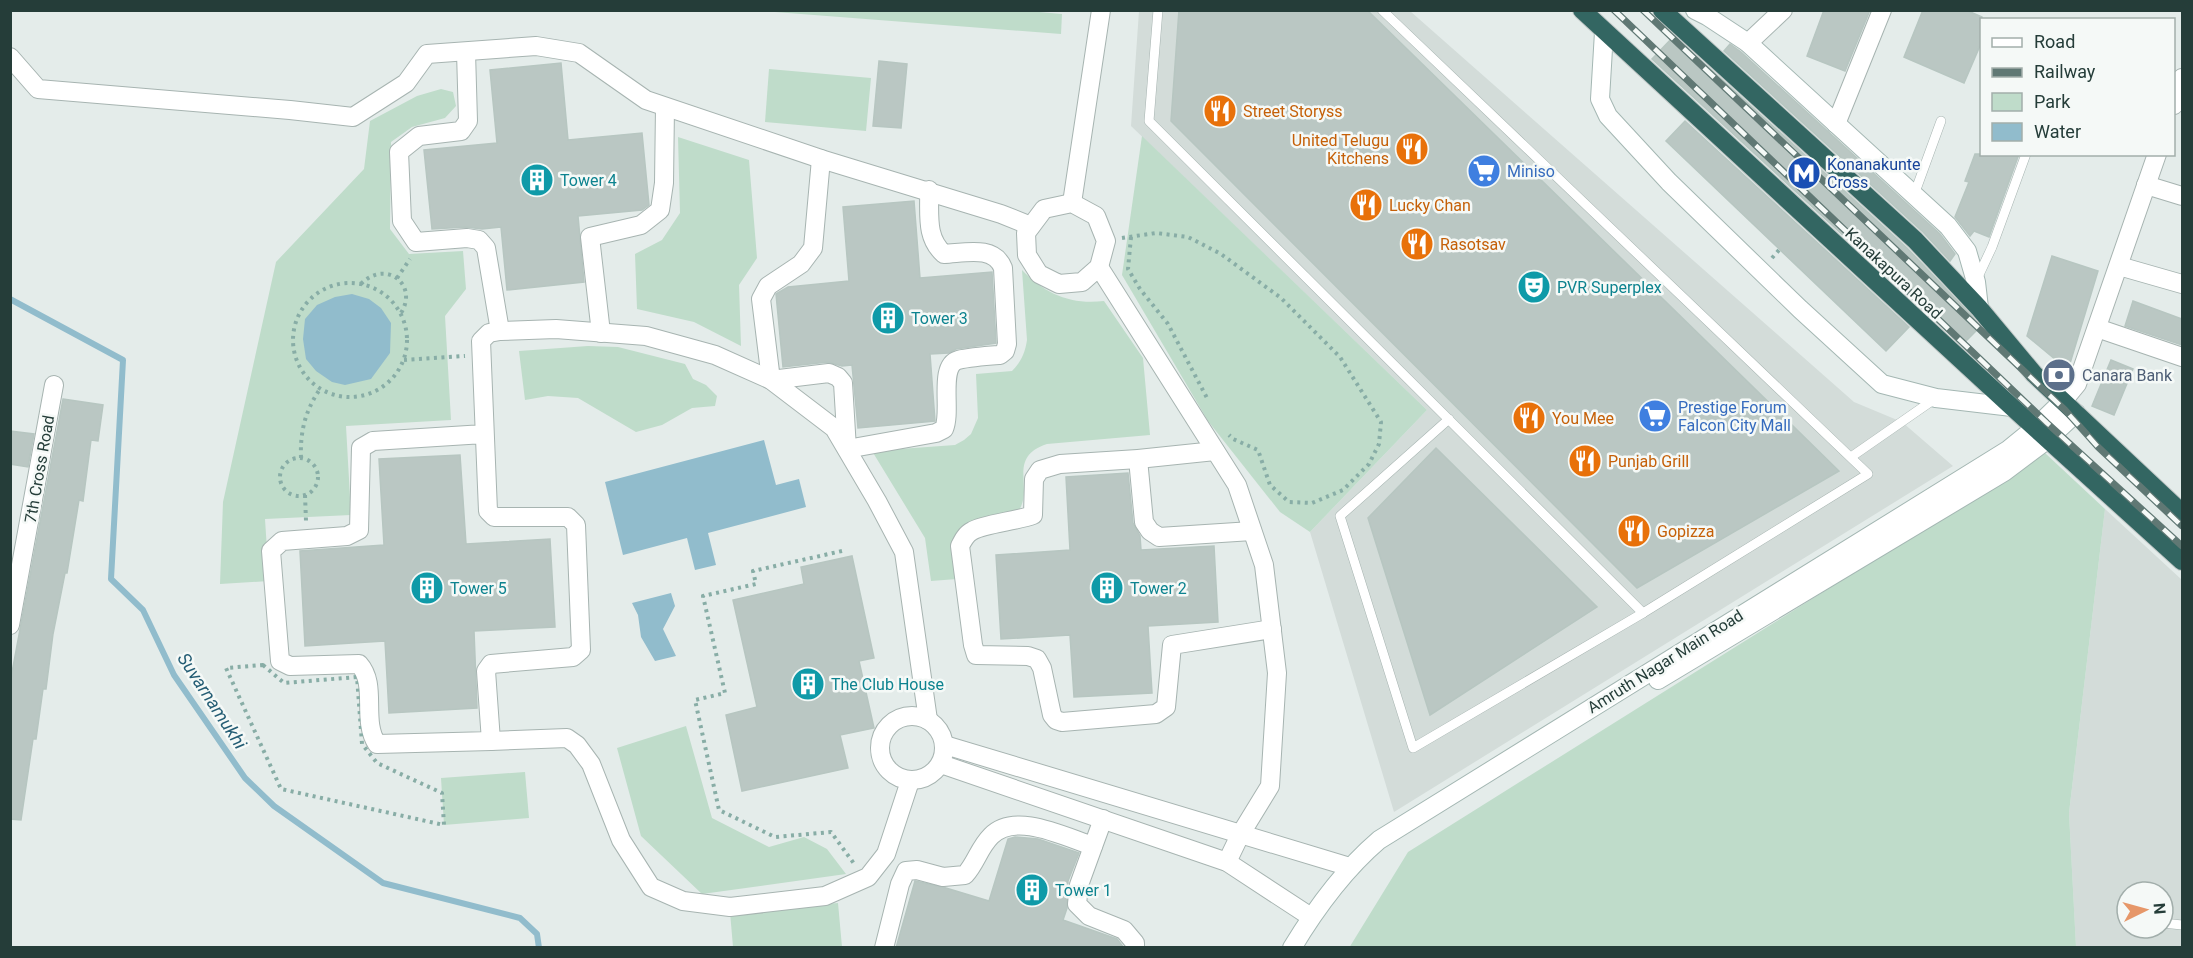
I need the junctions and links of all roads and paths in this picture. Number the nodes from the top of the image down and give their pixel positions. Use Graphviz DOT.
graph roads {
  1 [pos="1101,10"];
  2 [pos="1158,10"];
  3 [pos="1382,10"];
  4 [pos="1582,10"];
  5 [pos="1662,10"];
  6 [pos="1695,10"];
  7 [pos="1783,10"];
  8 [pos="1882,10"];
  9 [pos="1604,32"];
  10 [pos="1748,43"];
  11 [pos="466,52"];
  12 [pos="10,57"];
  13 [pos="2182,78"];
  14 [pos="2175,101"];
  15 [pos="665,107"];
  16 [pos="1941,121"];
  17 [pos="1836,124"];
  18 [pos="2025,156"];
  19 [pos="2156,156"];
  20 [pos="821,159"];
  21 [pos="2146,185"];
  22 [pos="929,190"];
  23 [pos="1914,195"];
  24 [pos="2182,196"];
  25 [pos="1072,203"];
  26 [pos="1031,226"];
  27 [pos="1131,237"];
  28 [pos="1106,241"];
  29 [pos="1779,250"];
  30 [pos="1771,258"];
  31 [pos="2119,266"];
  32 [pos="1099,267"];
  33 [pos="1976,282"];
  34 [pos="361,284"];
  35 [pos="2182,284"];
  36 [pos="1979,308"];
  37 [pos="401,313"];
  38 [pos="2097,328"];
  39 [pos="500,331"];
  40 [pos="601,333"];
  41 [pos="481,355"];
  42 [pos="2182,357"];
  43 [pos="404,360"];
  44 [pos="771,380"];
  45 [pos="54,385"];
  46 [pos="320,389"];
  47 [pos="1936,398"];
  48 [pos="1210,405"];
  49 [pos="2012,407"];
  50 [pos="2069,407"];
  51 [pos="1449,419"];
  52 [pos="1226,431"];
  53 [pos="2042,434"];
  54 [pos="484,435"];
  55 [pos="847,449"];
  56 [pos="1215,451"];
  57 [pos="1851,457"];
  58 [pos="301,458"];
  59 [pos="1138,459"];
  60 [pos="305,495"];
  61 [pos="2182,513"];
  62 [pos="1252,531"];
  63 [pos="307,539"];
  64 [pos="842,551"];
  65 [pos="2182,561"];
  66 [pos="1643,613"];
  67 [pos="10,625"];
  68 [pos="1272,629"];
  69 [pos="928,720"];
  70 [pos="491,741"];
  71 [pos="945,745"];
  72 [pos="941,764"];
  73 [pos="910,781"];
  74 [pos="281,789"];
  75 [pos="1103,819"];
  76 [pos="1240,835"];
  77 [pos="1093,846"];
  78 [pos="1227,862"];
  79 [pos="1350,867"];
  80 [pos="867,876"];
  81 [pos="900,884"];
  82 [pos="1311,917"];
  83 [pos="884,948"];
  84 [pos="1135,948"];
  85 [pos="1292,948"];
  86 [pos="1306,948"];
  1 -- 25 [label="street"];
  2 -- 51 [label="lane"];
  3 -- 57 [label="lane"];
  4 -- 9 [label="highway, Kanakapura Road"];
  5 -- 36 [label="highway, Kanakapura Road"];
  6 -- 10 [label="street"];
  7 -- 10 [label="street"];
  8 -- 17 [label="street"];
  9 -- 47 [label="street"];
  9 -- 49 [label="highway, Kanakapura Road"];
  10 -- 17 [label="street"];
  11 -- 12 [label="street"];
  11 -- 15 [label="street"];
  11 -- 39 [label="street"];
  13 -- 14 [label="street"];
  15 -- 20 [label="street"];
  15 -- 40 [label="street"];
  16 -- 23 [label="lane"];
  17 -- 23 [label="street"];
  18 -- 33 [label="lane"];
  19 -- 21 [label="street, Amruth Nagar Main Road"];
  20 -- 22 [label="street"];
  20 -- 44 [label="street"];
  21 -- 24 [label="street"];
  21 -- 31 [label="street, Amruth Nagar Main Road"];
  22 -- 26 [label="street"];
  22 -- 55 [label="street"];
  23 -- 33 [label="street"];
  25 -- 26 [label="street"];
  25 -- 28 [label="street"];
  26 -- 32 [label="street"];
  27 -- 28 [label="path"];
  27 -- 48 [label="path"];
  27 -- 52 [label="path"];
  28 -- 32 [label="street"];
  29 -- 30 [label="path"];
  31 -- 35 [label="street"];
  31 -- 38 [label="street, Amruth Nagar Main Road"];
  32 -- 56 [label="street"];
  33 -- 36 [label="street"];
  34 -- 37 [label="path"];
  34 -- 37 [label="path"];
  34 -- 46 [label="path"];
  36 -- 50 [label="highway, Kanakapura Road"];
  37 -- 43 [label="path"];
  38 -- 42 [label="street"];
  38 -- 50 [label="street, Amruth Nagar Main Road"];
  39 -- 40 [label="street"];
  39 -- 41 [label="street"];
  40 -- 44 [label="street"];
  41 -- 43 [label="path"];
  41 -- 54 [label="street"];
  43 -- 46 [label="path"];
  44 -- 55 [label="street"];
  44 -- 55 [label="street"];
  45 -- 67 [label="street, 7th Cross Road"];
  46 -- 58 [label="path"];
  47 -- 49 [label="street"];
  47 -- 57 [label="lane"];
  49 -- 53 [label="highway, Kanakapura Road"];
  50 -- 53 [label="street, Amruth Nagar Main Road"];
  50 -- 61 [label="highway, Kanakapura Road"];
  51 -- 66 [label="lane"];
  51 -- 66 [label="lane"];
  53 -- 65 [label="highway, Kanakapura Road"];
  53 -- 79 [label="street, Amruth Nagar Main Road"];
  53 -- 86 [label="street, Amruth Nagar Main Road"];
  54 -- 63 [label="street"];
  54 -- 70 [label="street"];
  55 -- 69 [label="street"];
  56 -- 59 [label="street"];
  56 -- 62 [label="street"];
  57 -- 66 [label="lane"];
  58 -- 60 [label="path"];
  58 -- 60 [label="path"];
  59 -- 62 [label="street"];
  59 -- 68 [label="street"];
  60 -- 63 [label="path"];
  62 -- 68 [label="street"];
  63 -- 70 [label="street"];
  64 -- 80 [label="path"];
  68 -- 76 [label="street"];
  69 -- 71 [label="street"];
  69 -- 73 [label="street"];
  70 -- 80 [label="street"];
  71 -- 72 [label="street"];
  71 -- 76 [label="street"];
  72 -- 73 [label="street"];
  72 -- 75 [label="street"];
  73 -- 80 [label="street"];
  74 -- 74 [label="path"];
  75 -- 77 [label="street"];
  75 -- 78 [label="street"];
  76 -- 78 [label="street"];
  76 -- 79 [label="street"];
  77 -- 81 [label="street"];
  77 -- 84 [label="street"];
  78 -- 82 [label="street"];
  79 -- 82 [label="street, Amruth Nagar Main Road"];
  80 -- 81 [label="street"];
  81 -- 83 [label="street"];
  82 -- 85 [label="street, Amruth Nagar Main Road"];
}
